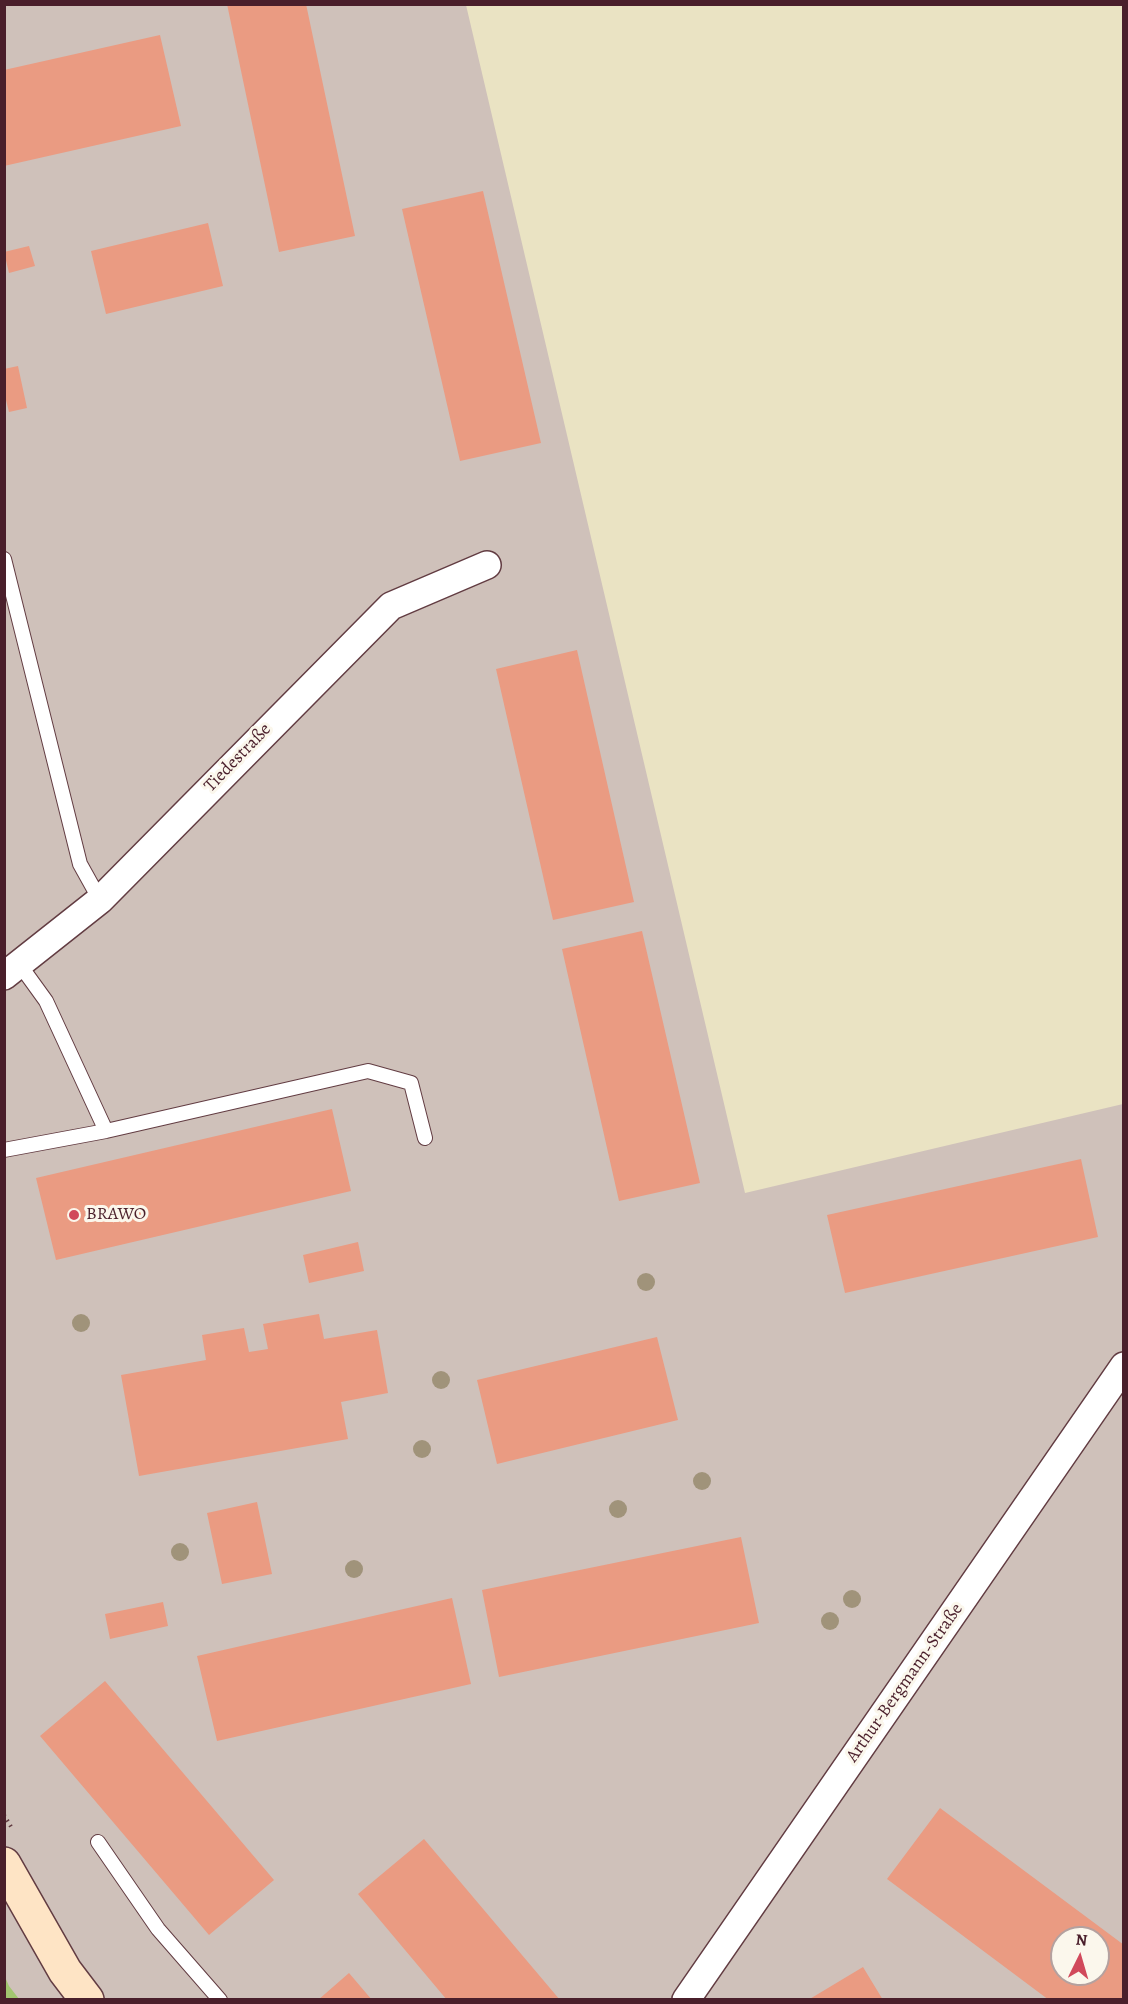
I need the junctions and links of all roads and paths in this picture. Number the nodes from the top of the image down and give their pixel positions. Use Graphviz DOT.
graph roads {
  1 [pos="4,559"];
  2 [pos="487,565"];
  3 [pos="100,900"];
  4 [pos="12,971"];
  5 [pos="106,1131"];
  6 [pos="425,1138"];
  7 [pos="4,1150"];
  8 [pos="1124,1366"];
  9 [pos="98,1842"];
  10 [pos="4,1864"];
  11 [pos="87,2000"];
  12 [pos="220,2000"];
  13 [pos="686,2000"];
  1 -- 3 [label="lane"];
  2 -- 3 [label="street, Tiedestraße"];
  3 -- 4 [label="street, Tiedestraße"];
  4 -- 5 [label="lane"];
  5 -- 6 [label="lane"];
  5 -- 7 [label="lane"];
  8 -- 13 [label="street, Arthur-Bergmann-Straße"];
  9 -- 12 [label="lane"];
  10 -- 11 [label="street"];
}
